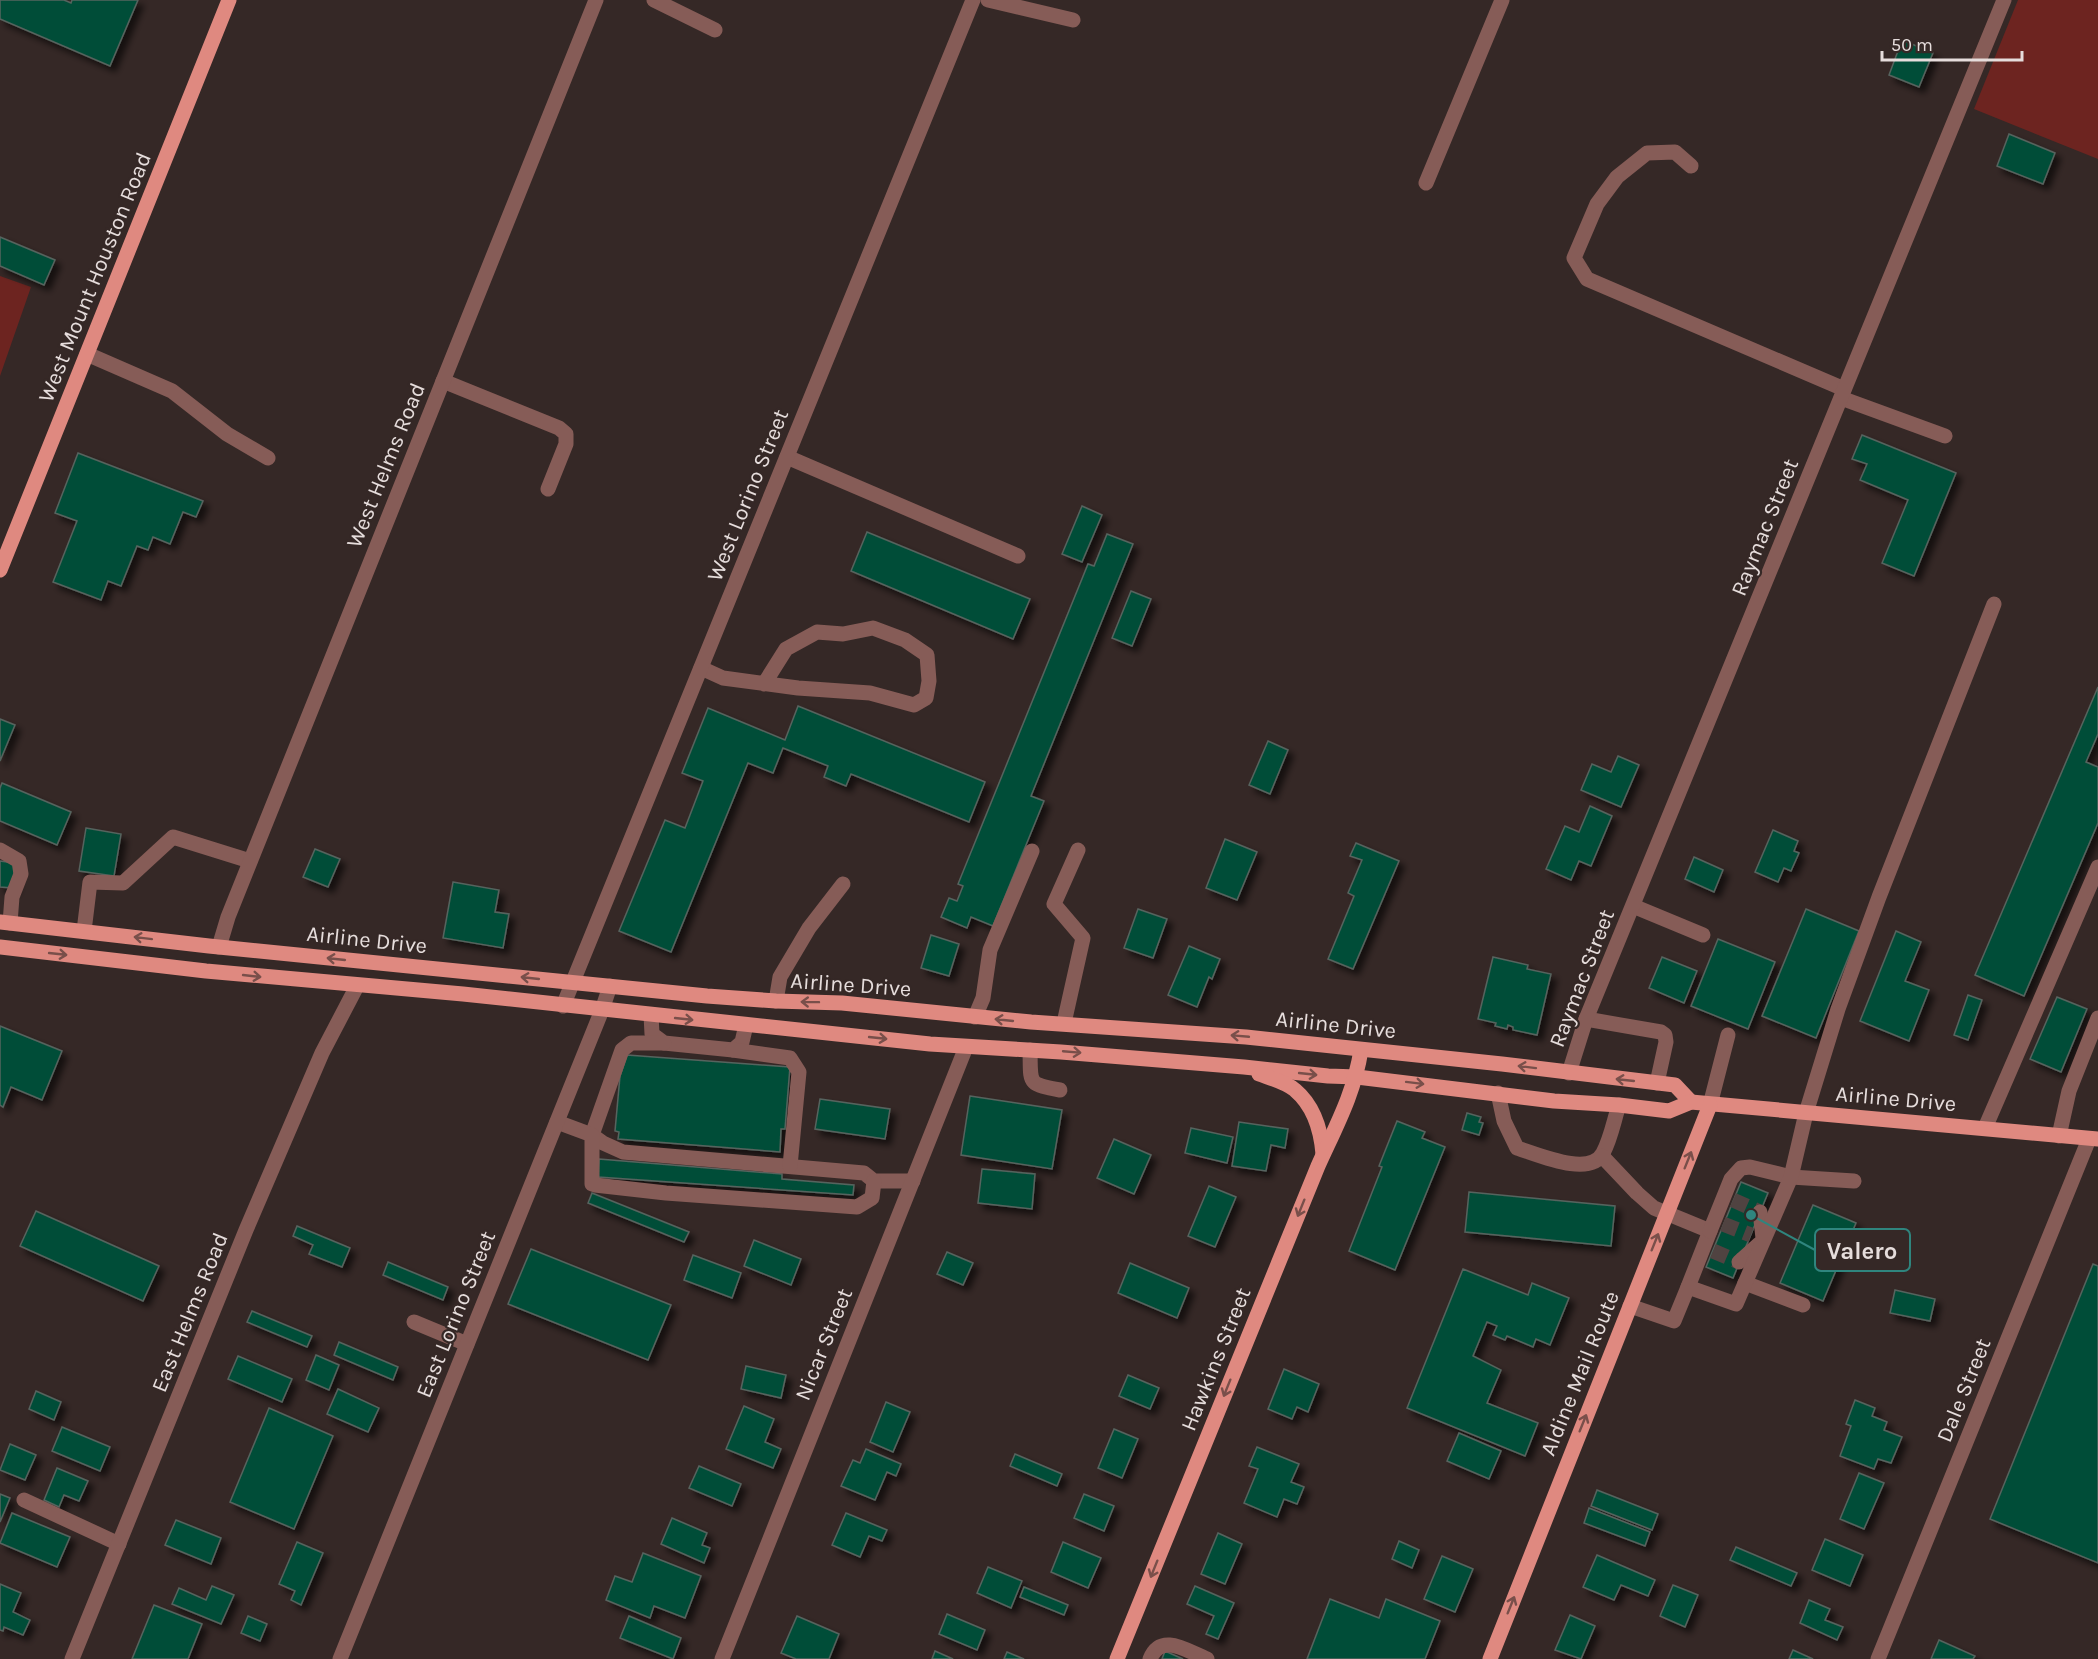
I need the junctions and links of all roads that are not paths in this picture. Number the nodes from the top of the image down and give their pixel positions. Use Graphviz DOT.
graph roads {
  1 [pos="229,0"];
  2 [pos="596,0"];
  3 [pos="654,0"];
  4 [pos="973,0"];
  5 [pos="988,0"];
  6 [pos="1502,0"];
  7 [pos="2004,0"];
  8 [pos="1073,20"];
  9 [pos="715,30"];
  10 [pos="1691,166"];
  11 [pos="1426,183"];
  12 [pos="87,354"];
  13 [pos="443,381"];
  14 [pos="1843,394"];
  15 [pos="1945,436"];
  16 [pos="787,457"];
  17 [pos="268,458"];
  18 [pos="548,489"];
  19 [pos="1018,556"];
  20 [pos="0,570"];
  21 [pos="1994,604"];
  22 [pos="701,668"];
  23 [pos="764,684"];
  24 [pos="0,850"];
  25 [pos="1078,850"];
  26 [pos="1032,851"];
  27 [pos="250,861"];
  28 [pos="2098,867"];
  29 [pos="843,884"];
  30 [pos="6,896"];
  31 [pos="1633,906"];
  32 [pos="5,922"];
  33 [pos="84,931"];
  34 [pos="1703,935"];
  35 [pos="0,947"];
  36 [pos="219,947"];
  37 [pos="573,982"];
  38 [pos="357,986"];
  39 [pos="610,986"];
  40 [pos="776,1001"];
  41 [pos="563,1006"];
  42 [pos="602,1010"];
  43 [pos="651,1015"];
  44 [pos="975,1017"];
  45 [pos="2098,1018"];
  46 [pos="1586,1019"];
  47 [pos="1064,1023"];
  48 [pos="746,1025"];
  49 [pos="1728,1035"];
  50 [pos="664,1043"];
  51 [pos="966,1047"];
  52 [pos="733,1050"];
  53 [pos="1030,1050"];
  54 [pos="1361,1050"];
  55 [pos="1244,1067"];
  56 [pos="1569,1073"];
  57 [pos="1357,1077"];
  58 [pos="1657,1083"];
  59 [pos="1060,1090"];
  60 [pos="1498,1093"];
  61 [pos="1691,1102"];
  62 [pos="1619,1105"];
  63 [pos="1710,1105"];
  64 [pos="1806,1113"];
  65 [pos="556,1122"];
  66 [pos="1985,1128"];
  67 [pos="592,1135"];
  68 [pos="2059,1136"];
  69 [pos="2093,1139"];
  70 [pos="1323,1154"];
  71 [pos="1602,1156"];
  72 [pos="790,1166"];
  73 [pos="1791,1177"];
  74 [pos="874,1181"];
  75 [pos="913,1181"];
  76 [pos="1854,1181"];
  77 [pos="1733,1200"];
  78 [pos="1760,1212"];
  79 [pos="1666,1214"];
  80 [pos="1716,1225"];
  81 [pos="1757,1237"];
  82 [pos="1713,1251"];
  83 [pos="1739,1262"];
  84 [pos="1745,1283"];
  85 [pos="1688,1287"];
  86 [pos="1803,1305"];
  87 [pos="1630,1306"];
  88 [pos="414,1322"];
  89 [pos="467,1344"];
  90 [pos="24,1500"];
  91 [pos="119,1544"];
  92 [pos="72,1659"];
  93 [pos="340,1659"];
  94 [pos="722,1659"];
  95 [pos="1117,1659"];
  96 [pos="1150,1659"];
  97 [pos="1207,1659"];
  98 [pos="1490,1659"];
  99 [pos="1878,1659"];
  1 -- 12 [label="main road, West Mount Houston Road"];
  2 -- 13 [label="street, West Helms Road"];
  3 -- 9 [label="street"];
  4 -- 16 [label="street, West Lorino Street"];
  5 -- 8 [label="street"];
  6 -- 11 [label="street"];
  7 -- 14 [label="street, Raymac Street"];
  10 -- 14 [label="street"];
  12 -- 17 [label="street"];
  12 -- 20 [label="main road, West Mount Houston Road"];
  13 -- 18 [label="street"];
  13 -- 27 [label="street, West Helms Road"];
  14 -- 15 [label="street"];
  14 -- 31 [label="street, Raymac Street"];
  16 -- 19 [label="street"];
  16 -- 22 [label="street, West Lorino Street"];
  21 -- 64 [label="street"];
  22 -- 23 [label="street"];
  22 -- 37 [label="street, West Lorino Street"];
  23 -- 23 [label="street"];
  24 -- 30 [label="street"];
  25 -- 47 [label="street"];
  26 -- 44 [label="street"];
  27 -- 33 [label="street"];
  27 -- 36 [label="street, West Helms Road"];
  28 -- 66 [label="street"];
  29 -- 40 [label="street"];
  30 -- 32 [label="street"];
  31 -- 34 [label="street"];
  31 -- 46 [label="street, Raymac Street"];
  32 -- 33 [label="main road, Airline Drive"];
  36 -- 33 [label="main road, Airline Drive, one-way"];
  35 -- 38 [label="main road, Airline Drive, one-way"];
  37 -- 36 [label="main road, Airline Drive, one-way"];
  37 -- 39 [label="main road, Airline Drive"];
  37 -- 41 [label="street, West Lorino Street"];
  38 -- 41 [label="main road, Airline Drive"];
  38 -- 91 [label="street, East Helms Road"];
  39 -- 40 [label="main road, Airline Drive"];
  39 -- 42 [label="street, East Lorino Street"];
  44 -- 40 [label="main road, Airline Drive, one-way"];
  41 -- 42 [label="main road, Airline Drive"];
  42 -- 43 [label="main road, Airline Drive"];
  42 -- 65 [label="street, East Lorino Street"];
  43 -- 48 [label="main road, Airline Drive, one-way"];
  43 -- 50 [label="street"];
  47 -- 44 [label="main road, Airline Drive, one-way"];
  45 -- 68 [label="street"];
  46 -- 56 [label="street, Raymac Street"];
  46 -- 58 [label="street"];
  54 -- 47 [label="main road, Airline Drive, one-way"];
  48 -- 51 [label="main road, Airline Drive, one-way"];
  48 -- 52 [label="street"];
  49 -- 63 [label="street"];
  50 -- 52 [label="street"];
  50 -- 67 [label="street"];
  51 -- 53 [label="main road, Airline Drive"];
  51 -- 75 [label="street, Nicar Street"];
  52 -- 72 [label="street"];
  53 -- 55 [label="main road, Airline Drive, one-way"];
  53 -- 59 [label="street"];
  56 -- 54 [label="main road, Airline Drive, one-way"];
  54 -- 57 [label="main road, Hawkins Street"];
  55 -- 57 [label="main road, Airline Drive, one-way"];
  55 -- 70 [label="main road"];
  58 -- 56 [label="main road, Airline Drive, one-way"];
  57 -- 60 [label="main road, Airline Drive, one-way"];
  57 -- 70 [label="main road, Hawkins Street"];
  58 -- 61 [label="main road, Airline Drive"];
  60 -- 62 [label="main road, Airline Drive"];
  60 -- 71 [label="street"];
  61 -- 62 [label="main road, Airline Drive"];
  61 -- 63 [label="main road, Airline Drive"];
  62 -- 71 [label="street"];
  63 -- 64 [label="main road, Airline Drive"];
  79 -- 63 [label="main road, Aldine Mail Route, one-way"];
  64 -- 66 [label="main road, Airline Drive"];
  64 -- 73 [label="street"];
  65 -- 67 [label="street"];
  65 -- 89 [label="street, East Lorino Street"];
  66 -- 68 [label="main road, Airline Drive"];
  67 -- 72 [label="street"];
  67 -- 74 [label="street"];
  68 -- 69 [label="main road, Airline Drive"];
  69 -- 99 [label="street, Dale Street"];
  70 -- 95 [label="main road, Hawkins Street, one-way"];
  71 -- 79 [label="street"];
  72 -- 74 [label="street"];
  73 -- 76 [label="street"];
  73 -- 80 [label="street"];
  73 -- 81 [label="street"];
  74 -- 75 [label="street"];
  75 -- 94 [label="street, Nicar Street"];
  77 -- 80 [label="street"];
  78 -- 81 [label="street"];
  79 -- 80 [label="street"];
  87 -- 79 [label="main road, Aldine Mail Route, one-way"];
  80 -- 82 [label="street"];
  80 -- 85 [label="street"];
  81 -- 83 [label="street"];
  81 -- 84 [label="street"];
  84 -- 85 [label="street"];
  84 -- 86 [label="street"];
  85 -- 87 [label="street"];
  98 -- 87 [label="main road, Aldine Mail Route, one-way"];
  88 -- 89 [label="street"];
  89 -- 93 [label="street, East Lorino Street"];
  90 -- 91 [label="street"];
  91 -- 92 [label="street, East Helms Road"];
  96 -- 97 [label="street"];
}
